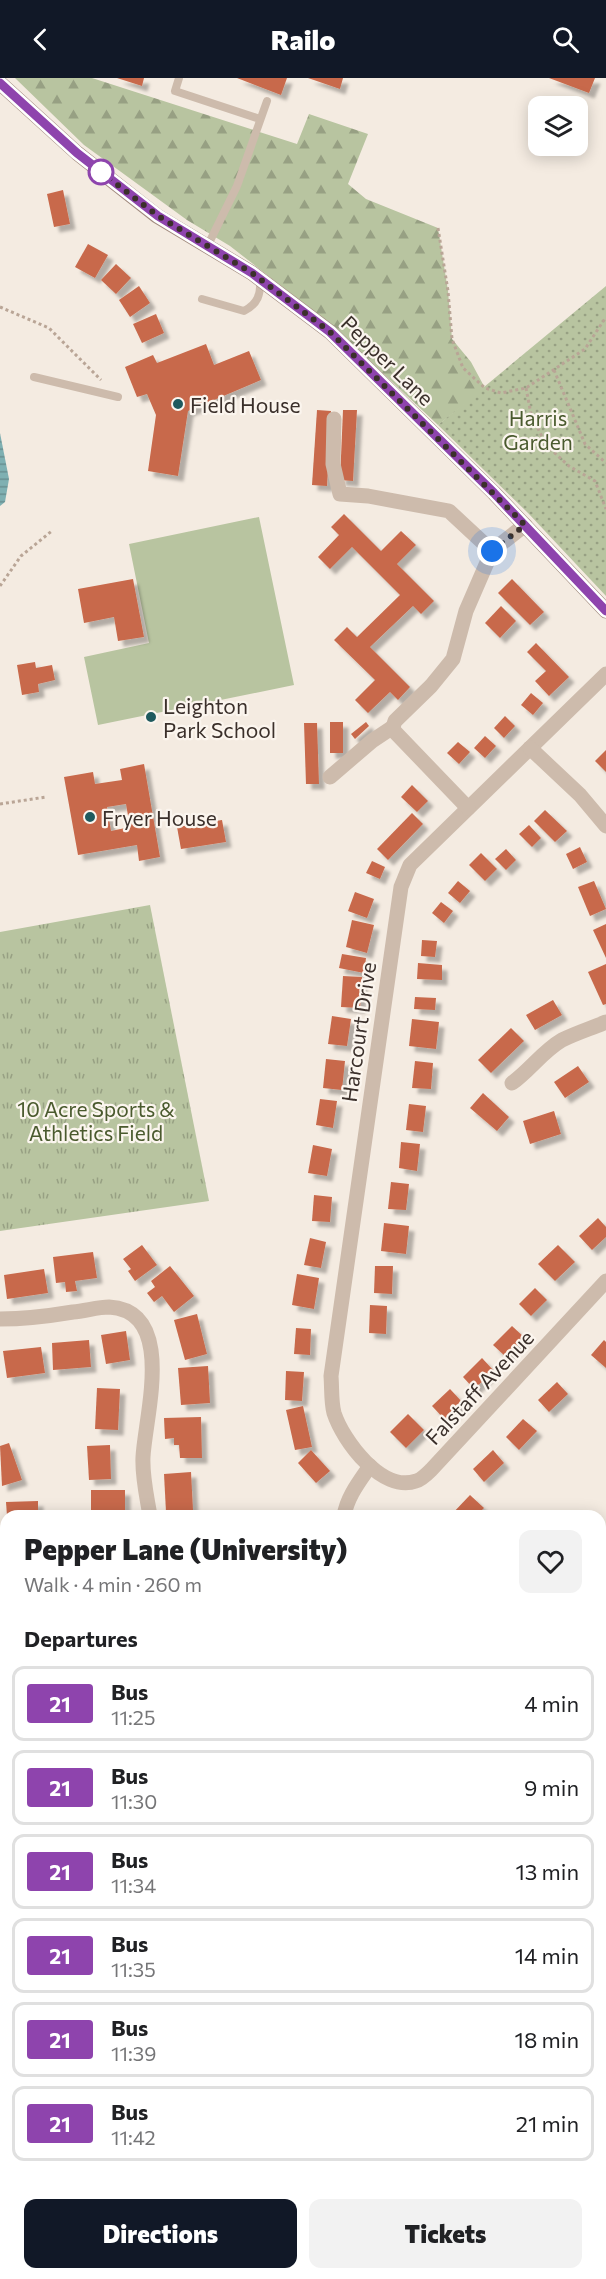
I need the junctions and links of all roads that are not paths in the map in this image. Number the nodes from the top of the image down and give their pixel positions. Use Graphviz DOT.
graph roads {
  1 [pos="179,78"];
  2 [pos="0,83"];
  3 [pos="267,101"];
  4 [pos="260,119"];
  5 [pos="207,247"];
  6 [pos="260,279"];
  7 [pos="202,299"];
  8 [pos="34,378"];
  9 [pos="118,397"];
  10 [pos="334,419"];
  11 [pos="525,525"];
  12 [pos="492,551"];
  13 [pos="606,611"];
  14 [pos="606,674"];
  15 [pos="393,727"];
  16 [pos="530,748"];
  17 [pos="330,777"];
  18 [pos="468,808"];
  19 [pos="606,826"];
  20 [pos="606,1022"];
  21 [pos="524,1081"];
  22 [pos="606,1281"];
  23 [pos="600,1298"];
  24 [pos="0,1319"];
  25 [pos="370,1466"];
  26 [pos="149,1510"];
  27 [pos="345,1510"];
  1 -- 4 [label="lane"];
  2 -- 5 [label="street, Pepper Lane"];
  3 -- 4 [label="lane"];
  4 -- 5 [label="lane"];
  5 -- 6 [label="street, Pepper Lane"];
  6 -- 7 [label="lane"];
  6 -- 11 [label="street, Pepper Lane"];
  8 -- 9 [label="lane"];
  10 -- 12 [label="street"];
  11 -- 12 [label="street"];
  11 -- 13 [label="street, Pepper Lane"];
  12 -- 15 [label="street"];
  14 -- 16 [label="street, Harcourt Drive"];
  15 -- 17 [label="street"];
  15 -- 18 [label="street"];
  16 -- 18 [label="street, Harcourt Drive"];
  16 -- 19 [label="street"];
  18 -- 25 [label="street, Harcourt Drive"];
  20 -- 21 [label="street"];
  22 -- 23 [label="street, Falstaff Avenue"];
  23 -- 25 [label="street, Falstaff Avenue"];
  24 -- 26 [label="street"];
  25 -- 27 [label="street"];
}
